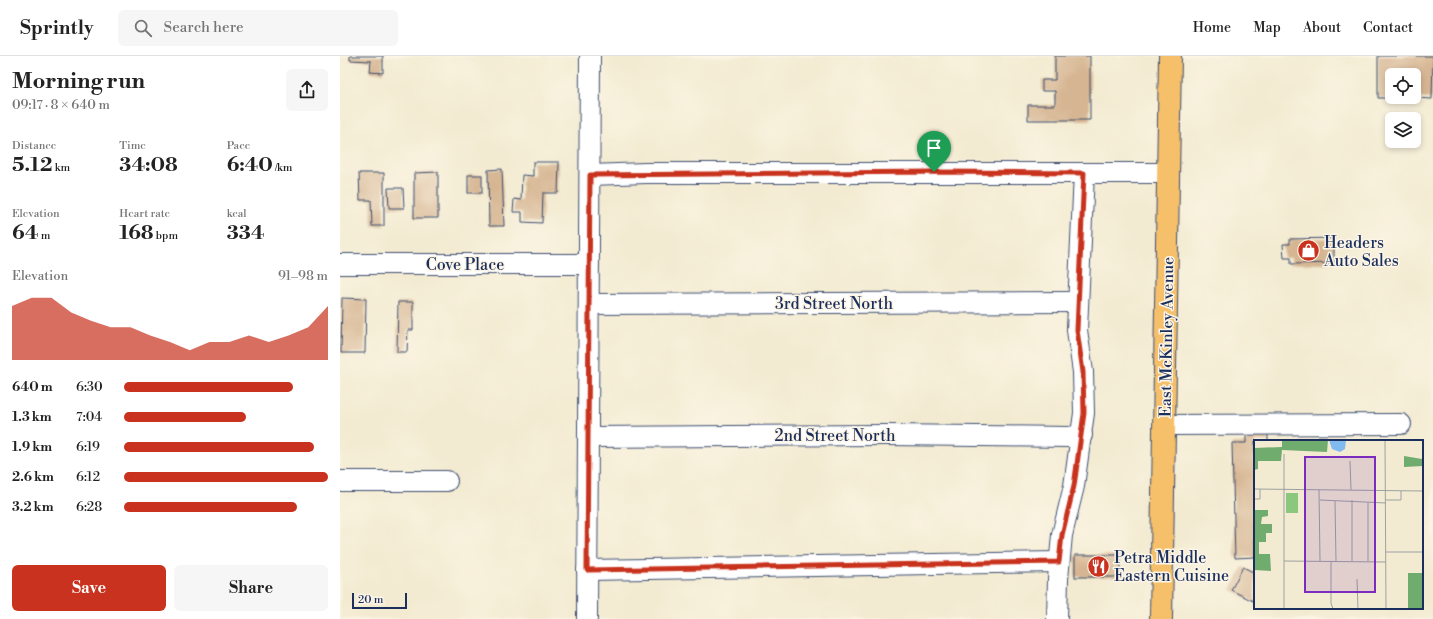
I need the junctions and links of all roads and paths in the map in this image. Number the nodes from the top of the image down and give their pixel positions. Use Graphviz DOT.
graph roads {
  1 [pos="590,56"];
  2 [pos="1170,56"];
  3 [pos="1084,173"];
  4 [pos="1168,173"];
  5 [pos="590,175"];
  6 [pos="340,264"];
  7 [pos="589,264"];
  8 [pos="1078,302"];
  9 [pos="589,304"];
  10 [pos="1401,424"];
  11 [pos="1164,425"];
  12 [pos="1082,436"];
  13 [pos="588,437"];
  14 [pos="447,481"];
  15 [pos="340,482"];
  16 [pos="1059,562"];
  17 [pos="587,570"];
  18 [pos="587,619"];
  19 [pos="1057,619"];
  20 [pos="1161,619"];
  1 -- 5 [label="street"];
  2 -- 4 [label="main road, East McKinley Avenue"];
  3 -- 4 [label="street"];
  3 -- 5 [label="street"];
  3 -- 8 [label="street"];
  4 -- 11 [label="main road, East McKinley Avenue"];
  5 -- 7 [label="street"];
  6 -- 7 [label="street, Cove Place"];
  7 -- 9 [label="street"];
  8 -- 9 [label="street, 3rd Street North"];
  8 -- 12 [label="street"];
  9 -- 13 [label="street"];
  10 -- 11 [label="street"];
  11 -- 20 [label="main road, East McKinley Avenue"];
  12 -- 13 [label="street, 2nd Street North"];
  12 -- 16 [label="street"];
  13 -- 17 [label="street"];
  14 -- 15 [label="street"];
  16 -- 17 [label="street"];
  16 -- 19 [label="street"];
  17 -- 18 [label="street"];
}
